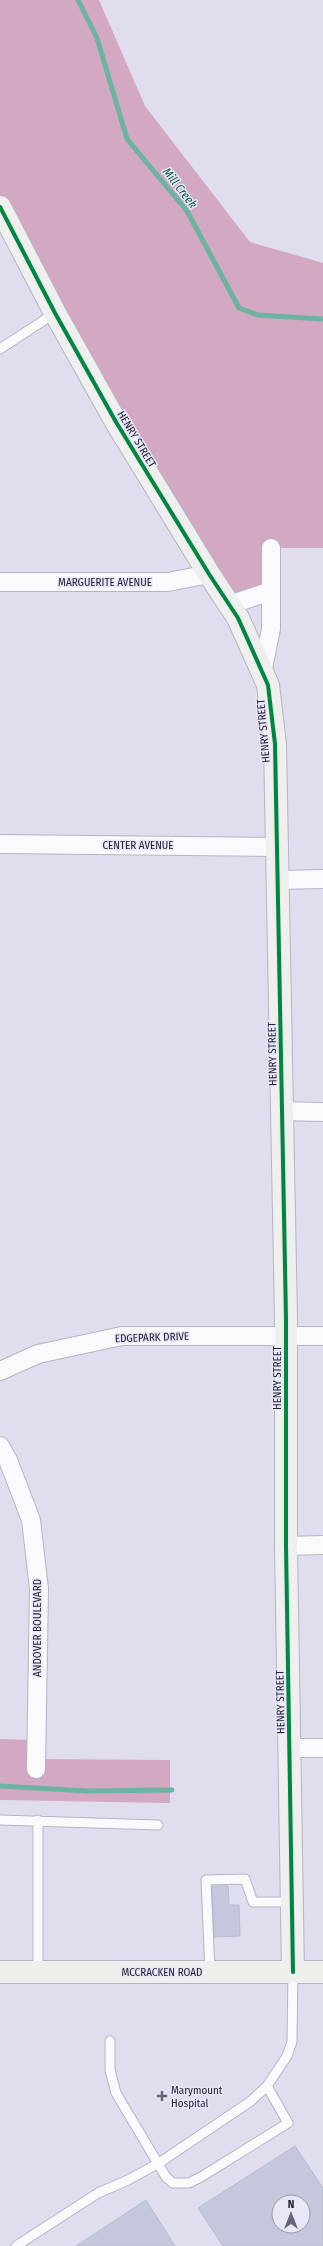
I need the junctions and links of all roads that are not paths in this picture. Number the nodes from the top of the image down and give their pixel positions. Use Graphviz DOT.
graph roads {
  1 [pos="0,207"];
  2 [pos="55,313"];
  3 [pos="0,350"];
  4 [pos="271,548"];
  5 [pos="208,574"];
  6 [pos="0,582"];
  7 [pos="271,591"];
  8 [pos="229,605"];
  9 [pos="262,673"];
  10 [pos="0,844"];
  11 [pos="277,846"];
  12 [pos="323,879"];
  13 [pos="277,880"];
  14 [pos="282,1111"];
  15 [pos="323,1112"];
  16 [pos="286,1336"];
  17 [pos="323,1336"];
  18 [pos="0,1371"];
  19 [pos="0,1446"];
  20 [pos="323,1545"];
  21 [pos="286,1546"];
  22 [pos="290,1748"];
  23 [pos="323,1748"];
  24 [pos="36,1769"];
  25 [pos="0,1820"];
  26 [pos="38,1820"];
  27 [pos="158,1825"];
  28 [pos="292,1902"];
  29 [pos="0,1972"];
  30 [pos="38,1972"];
  31 [pos="210,1972"];
  32 [pos="293,1972"];
  33 [pos="323,1972"];
  34 [pos="110,2041"];
  35 [pos="267,2086"];
  36 [pos="159,2164"];
  37 [pos="16,2246"];
  1 -- 2 [label="street, HENRY STREET"];
  2 -- 3 [label="lane"];
  2 -- 5 [label="street, HENRY STREET"];
  4 -- 7 [label="street"];
  5 -- 6 [label="street, MARGUERITE AVENUE"];
  5 -- 8 [label="street, HENRY STREET"];
  7 -- 8 [label="street"];
  7 -- 9 [label="street"];
  8 -- 9 [label="street, HENRY STREET"];
  9 -- 11 [label="street, HENRY STREET"];
  10 -- 11 [label="street, CENTER AVENUE"];
  11 -- 13 [label="street, HENRY STREET"];
  12 -- 13 [label="street"];
  13 -- 14 [label="street, HENRY STREET"];
  14 -- 15 [label="street"];
  14 -- 16 [label="street, HENRY STREET"];
  16 -- 17 [label="street, EDGEPARK DRIVE"];
  16 -- 18 [label="street, EDGEPARK DRIVE"];
  16 -- 21 [label="street, HENRY STREET"];
  19 -- 24 [label="street, ANDOVER BOULEVARD"];
  20 -- 21 [label="street"];
  21 -- 22 [label="street, HENRY STREET"];
  22 -- 23 [label="street"];
  22 -- 28 [label="street, HENRY STREET"];
  25 -- 26 [label="lane"];
  26 -- 27 [label="lane"];
  26 -- 30 [label="lane"];
  28 -- 31 [label="lane"];
  28 -- 32 [label="street, HENRY STREET"];
  29 -- 30 [label="street, MCCRACKEN ROAD"];
  30 -- 31 [label="street, MCCRACKEN ROAD"];
  31 -- 32 [label="street, MCCRACKEN ROAD"];
  32 -- 33 [label="street, MCCRACKEN ROAD"];
  32 -- 35 [label="lane"];
  34 -- 36 [label="lane"];
  35 -- 36 [label="lane"];
  35 -- 36 [label="lane"];
  36 -- 37 [label="lane"];
}
